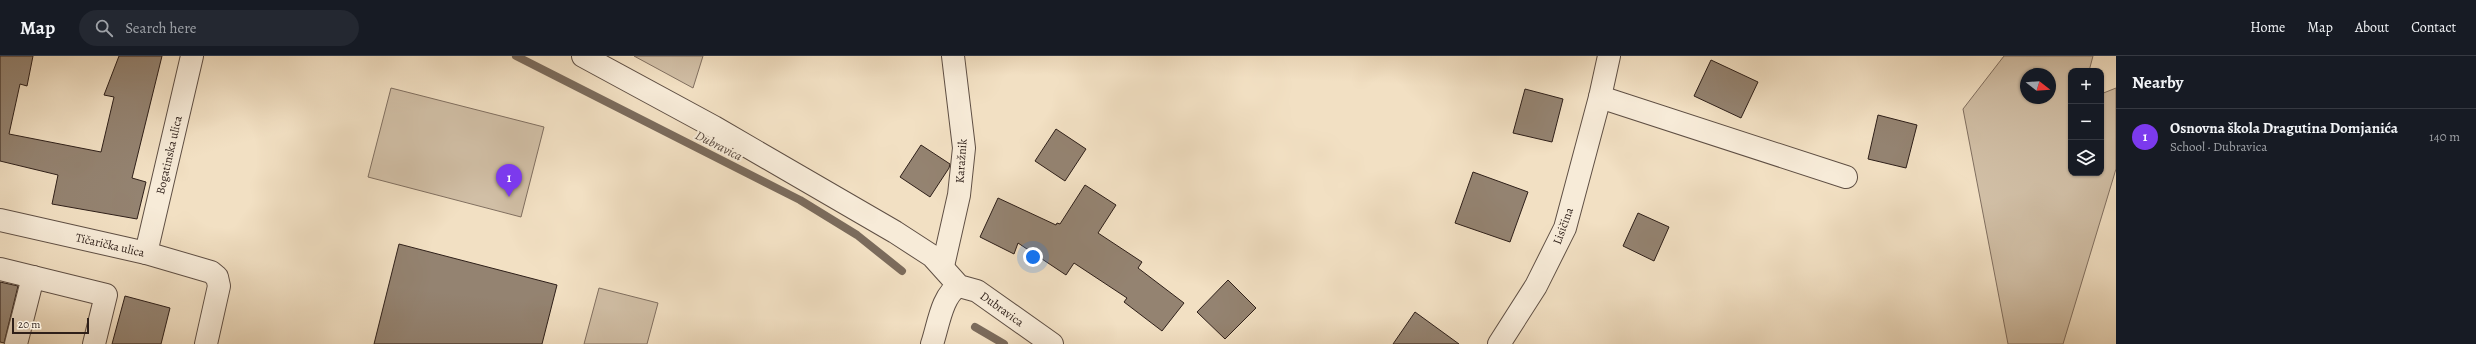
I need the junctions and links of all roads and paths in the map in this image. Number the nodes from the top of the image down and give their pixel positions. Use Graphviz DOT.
graph roads {
  1 [pos="192,56"];
  2 [pos="583,56"];
  3 [pos="953,56"];
  4 [pos="1609,56"];
  5 [pos="1600,97"];
  6 [pos="1846,177"];
  7 [pos="0,220"];
  8 [pos="146,253"];
  9 [pos="943,266"];
  10 [pos="0,269"];
  11 [pos="33,277"];
  12 [pos="959,286"];
  13 [pos="16,344"];
  14 [pos="94,344"];
  15 [pos="206,344"];
  16 [pos="932,344"];
  17 [pos="1052,344"];
  18 [pos="1499,344"];
  1 -- 8 [label="street, Bogatinska ulica"];
  2 -- 9 [label="street"];
  3 -- 9 [label="street, Karažnik"];
  4 -- 5 [label="street, Lisičina"];
  5 -- 6 [label="street"];
  5 -- 18 [label="street, Lisičina"];
  7 -- 8 [label="street, Tičarička ulica"];
  8 -- 15 [label="street, Tičarička ulica"];
  9 -- 12 [label="street"];
  10 -- 11 [label="street"];
  11 -- 13 [label="street"];
  11 -- 14 [label="street"];
  12 -- 16 [label="street"];
  12 -- 17 [label="street, Dubravica"];
}
